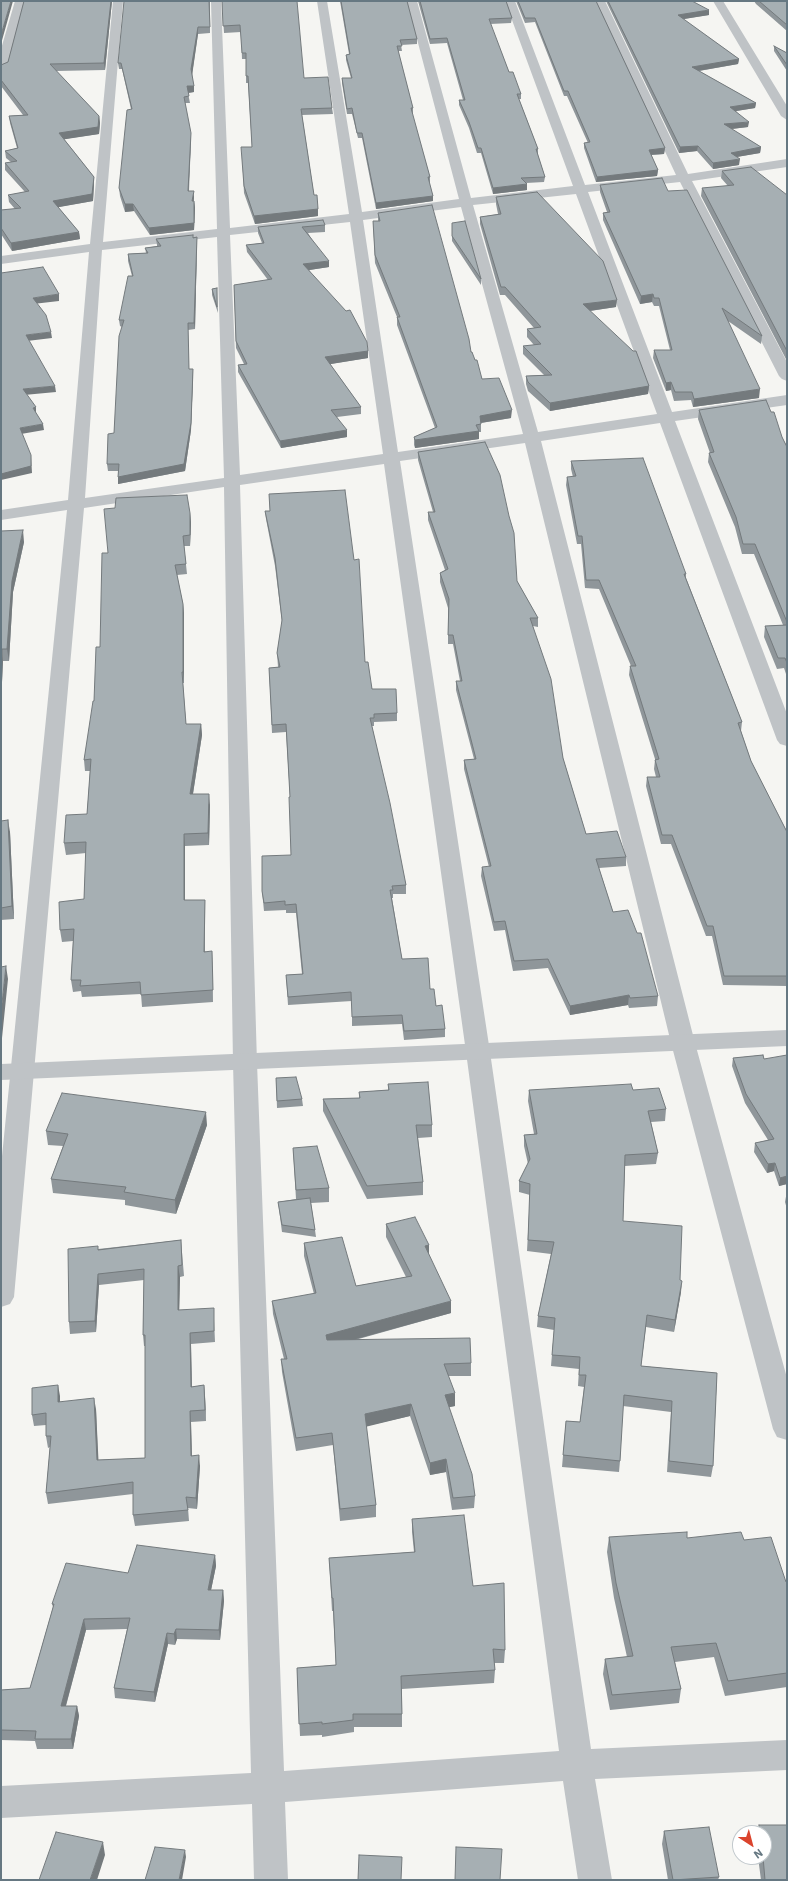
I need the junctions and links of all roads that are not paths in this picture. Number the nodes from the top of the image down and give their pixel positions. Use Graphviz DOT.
graph roads {
  1 [pos="20,1"];
  2 [pos="118,1"];
  3 [pos="216,1"];
  4 [pos="322,1"];
  5 [pos="412,1"];
  6 [pos="510,1"];
  7 [pos="600,1"];
  8 [pos="718,1"];
  9 [pos="1,68"];
  10 [pos="787,116"];
  11 [pos="787,163"];
  12 [pos="684,178"];
  13 [pos="581,189"];
  14 [pos="466,202"];
  15 [pos="356,217"];
  16 [pos="225,233"];
  17 [pos="96,247"];
  18 [pos="1,260"];
  19 [pos="787,376"];
  20 [pos="787,400"];
  21 [pos="666,418"];
  22 [pos="532,438"];
  23 [pos="391,458"];
  24 [pos="232,482"];
  25 [pos="76,504"];
  26 [pos="1,515"];
  27 [pos="787,740"];
  28 [pos="787,1038"];
  29 [pos="683,1043"];
  30 [pos="478,1052"];
  31 [pos="245,1063"];
  32 [pos="12,1072"];
  33 [pos="1,1298"];
  34 [pos="787,1429"];
  35 [pos="787,1755"];
  36 [pos="577,1765"];
  37 [pos="268,1788"];
  38 [pos="1,1802"];
  39 [pos="271,1880"];
  40 [pos="595,1880"];
  1 -- 9 [label="street"];
  2 -- 17 [label="street"];
  3 -- 16 [label="street"];
  4 -- 15 [label="street"];
  5 -- 14 [label="street"];
  6 -- 13 [label="street"];
  7 -- 12 [label="street"];
  8 -- 10 [label="street"];
  11 -- 12 [label="street"];
  12 -- 13 [label="street"];
  12 -- 19 [label="street"];
  13 -- 14 [label="street"];
  13 -- 21 [label="street"];
  14 -- 15 [label="street"];
  14 -- 22 [label="street"];
  15 -- 16 [label="street"];
  15 -- 23 [label="street"];
  16 -- 17 [label="street"];
  16 -- 24 [label="street"];
  17 -- 18 [label="street"];
  17 -- 25 [label="street"];
  20 -- 21 [label="street"];
  21 -- 22 [label="street"];
  21 -- 27 [label="street"];
  22 -- 23 [label="street"];
  22 -- 29 [label="street"];
  23 -- 24 [label="street"];
  23 -- 30 [label="street"];
  24 -- 25 [label="street"];
  24 -- 31 [label="street"];
  25 -- 26 [label="street"];
  25 -- 32 [label="street"];
  28 -- 29 [label="street"];
  29 -- 30 [label="street"];
  29 -- 34 [label="street"];
  30 -- 31 [label="street"];
  30 -- 36 [label="street"];
  31 -- 32 [label="street"];
  31 -- 37 [label="street"];
  32 -- 33 [label="street"];
  35 -- 36 [label="street"];
  36 -- 37 [label="street"];
  36 -- 40 [label="street"];
  37 -- 38 [label="street"];
  37 -- 39 [label="street"];
}
